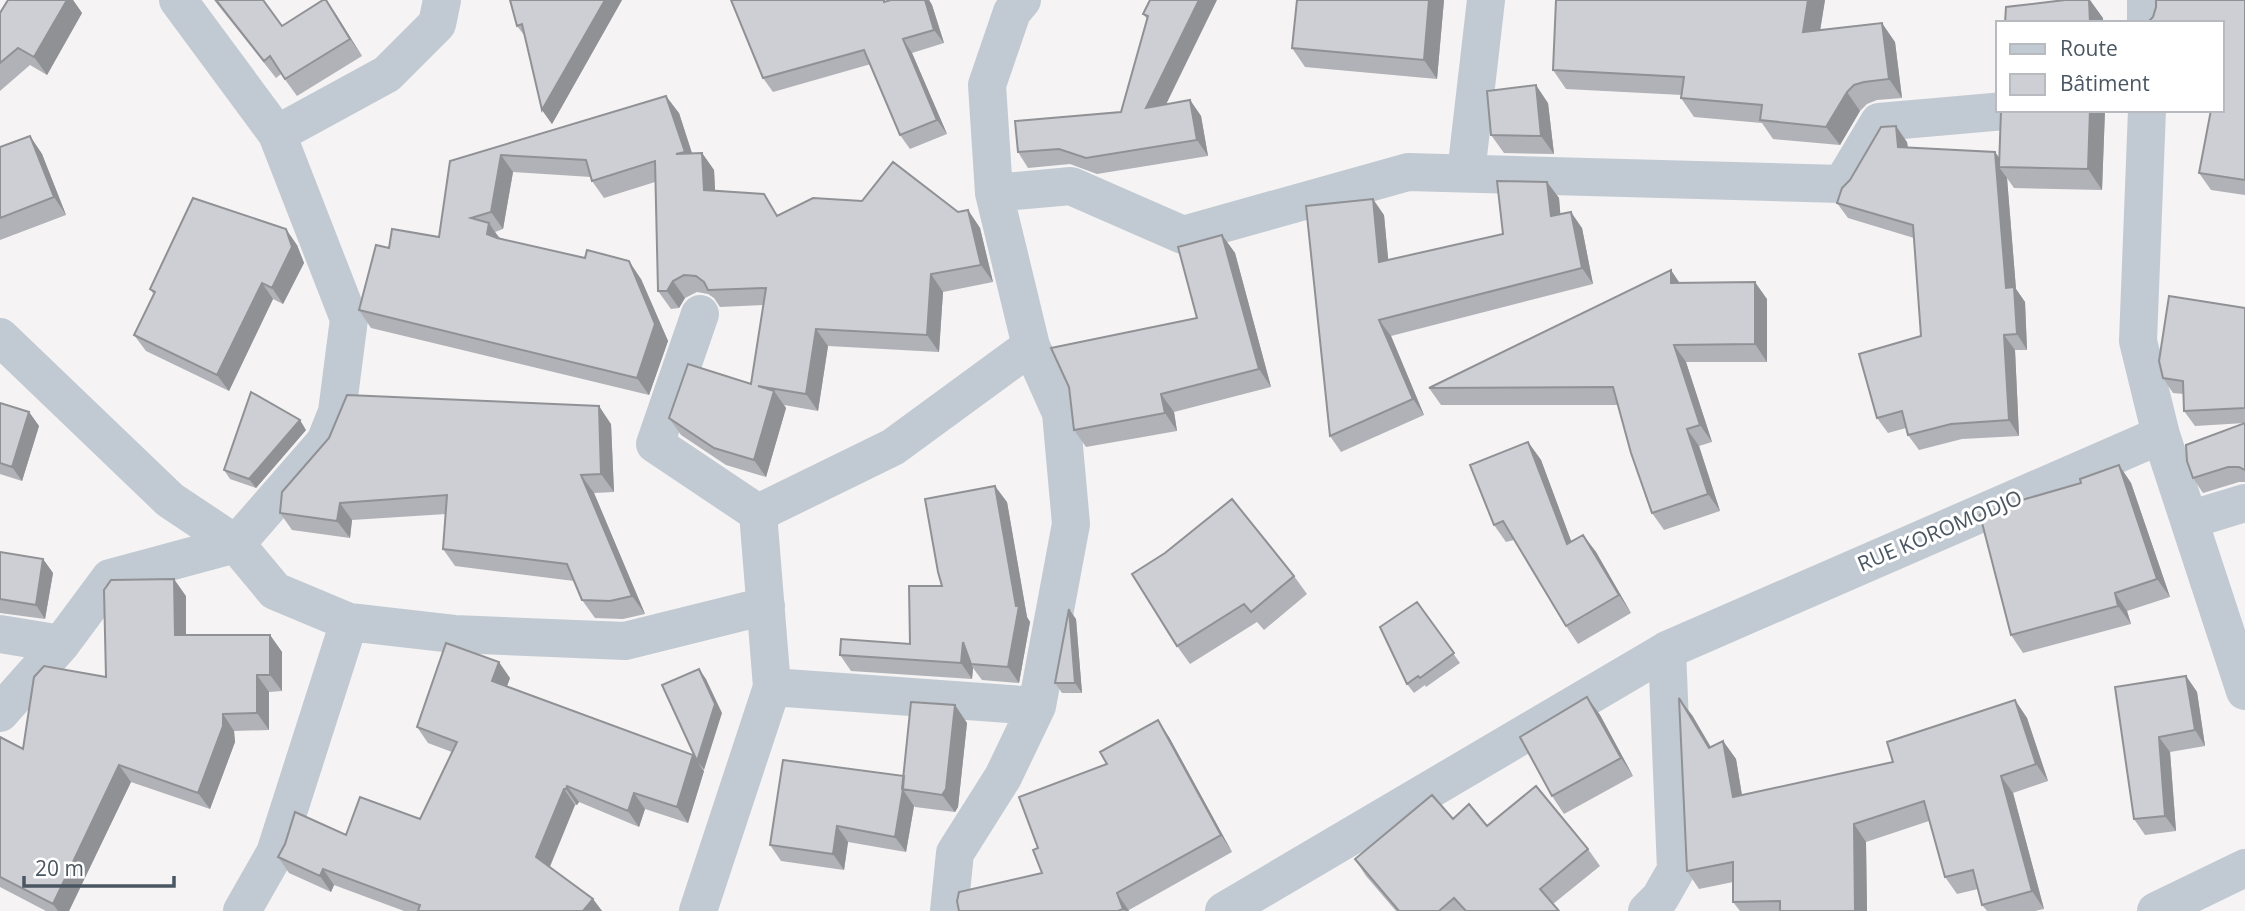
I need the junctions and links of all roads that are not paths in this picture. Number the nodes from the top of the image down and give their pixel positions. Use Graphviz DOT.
graph roads {
  1 [pos="178,0"];
  2 [pos="442,0"];
  3 [pos="1022,0"];
  4 [pos="1486,0"];
  5 [pos="2146,0"];
  6 [pos="2147,21"];
  7 [pos="1996,112"];
  8 [pos="2147,112"];
  9 [pos="277,134"];
  10 [pos="1466,173"];
  11 [pos="994,193"];
  12 [pos="701,314"];
  13 [pos="0,337"];
  14 [pos="1031,346"];
  15 [pos="2161,435"];
  16 [pos="2245,503"];
  17 [pos="758,513"];
  18 [pos="2189,520"];
  19 [pos="236,544"];
  20 [pos="766,606"];
  21 [pos="349,622"];
  22 [pos="0,634"];
  23 [pos="61,644"];
  24 [pos="1667,650"];
  25 [pos="772,687"];
  26 [pos="2245,691"];
  27 [pos="1037,706"];
  28 [pos="0,713"];
  29 [pos="2245,868"];
  30 [pos="1661,907"];
  31 [pos="242,911"];
  32 [pos="698,911"];
  33 [pos="949,911"];
  34 [pos="1224,911"];
  35 [pos="2156,911"];
  1 -- 9 [label="street"];
  2 -- 9 [label="street"];
  3 -- 11 [label="street"];
  4 -- 10 [label="street"];
  5 -- 6 [label="street"];
  7 -- 10 [label="street"];
  8 -- 15 [label="street"];
  9 -- 19 [label="street"];
  10 -- 11 [label="street"];
  11 -- 14 [label="street"];
  12 -- 17 [label="street"];
  13 -- 19 [label="street"];
  14 -- 17 [label="street"];
  14 -- 27 [label="street"];
  15 -- 18 [label="street"];
  15 -- 24 [label="street, RUE KOROMODJO"];
  16 -- 18 [label="street"];
  17 -- 20 [label="street"];
  18 -- 26 [label="street"];
  19 -- 21 [label="street"];
  19 -- 23 [label="street"];
  20 -- 21 [label="street"];
  20 -- 25 [label="street"];
  21 -- 31 [label="street"];
  22 -- 23 [label="street"];
  23 -- 28 [label="street"];
  24 -- 30 [label="street"];
  24 -- 34 [label="street, RUE KOROMODJO"];
  25 -- 27 [label="street"];
  25 -- 32 [label="street"];
  27 -- 33 [label="street"];
  29 -- 35 [label="street"];
}
